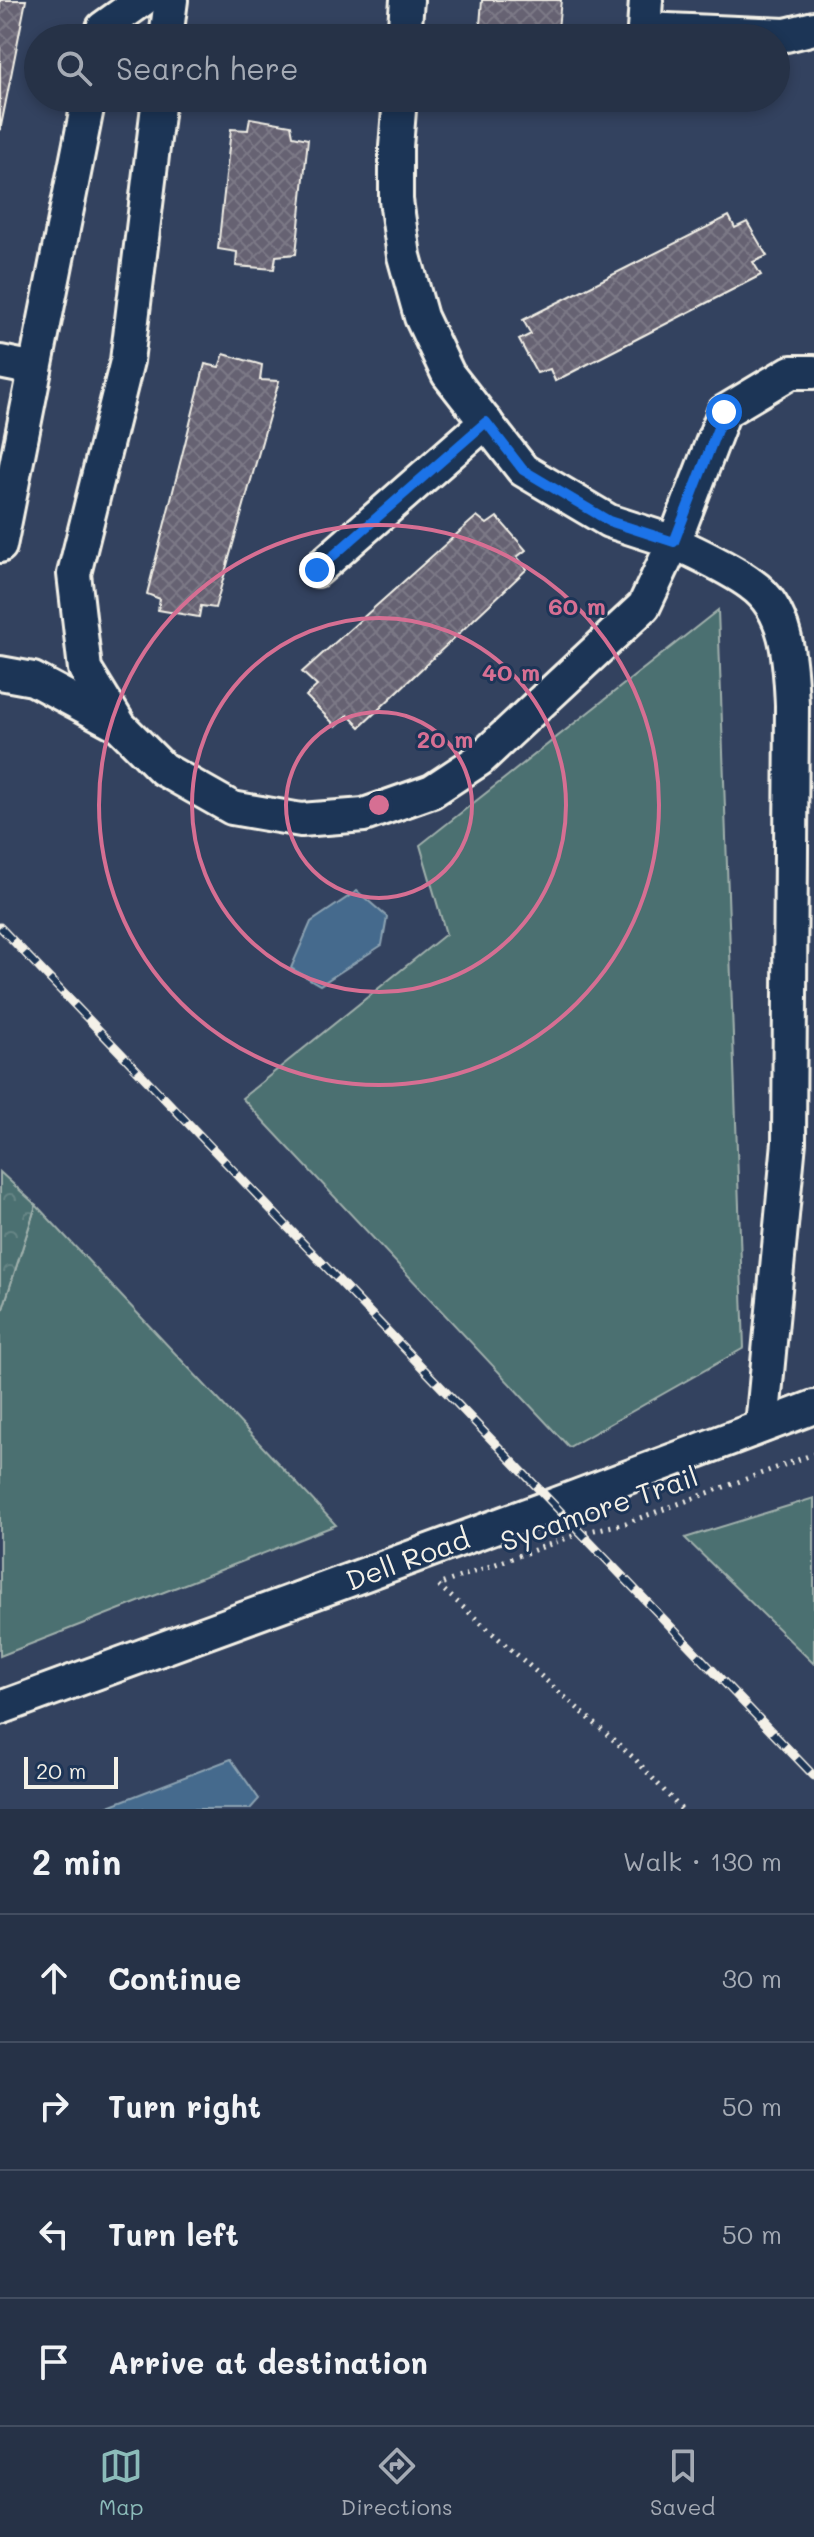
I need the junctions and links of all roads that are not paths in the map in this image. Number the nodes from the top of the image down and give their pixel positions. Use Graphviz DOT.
graph roads {
  1 [pos="142,0"];
  2 [pos="171,0"];
  3 [pos="407,0"];
  4 [pos="646,0"];
  5 [pos="109,24"];
  6 [pos="168,24"];
  7 [pos="405,24"];
  8 [pos="644,24"];
  9 [pos="814,28"];
  10 [pos="790,34"];
  11 [pos="86,112"];
  12 [pos="157,112"];
  13 [pos="399,112"];
  14 [pos="0,362"];
  15 [pos="35,369"];
  16 [pos="814,372"];
  17 [pos="486,422"];
  18 [pos="674,542"];
  19 [pos="0,546"];
  20 [pos="317,570"];
  21 [pos="0,673"];
  22 [pos="120,726"];
  23 [pos="814,1407"];
  24 [pos="762,1426"];
  25 [pos="0,1708"];
  1 -- 5 [label="street"];
  2 -- 6 [label="street"];
  3 -- 7 [label="street"];
  4 -- 8 [label="street"];
  9 -- 10 [label="street"];
  11 -- 15 [label="street"];
  12 -- 22 [label="street"];
  13 -- 17 [label="street"];
  14 -- 15 [label="street"];
  15 -- 19 [label="street"];
  16 -- 18 [label="street"];
  17 -- 18 [label="street"];
  17 -- 20 [label="street"];
  18 -- 22 [label="street"];
  18 -- 24 [label="street"];
  21 -- 22 [label="street"];
  23 -- 24 [label="street, Dell Road"];
  24 -- 25 [label="street, Dell Road"];
}
